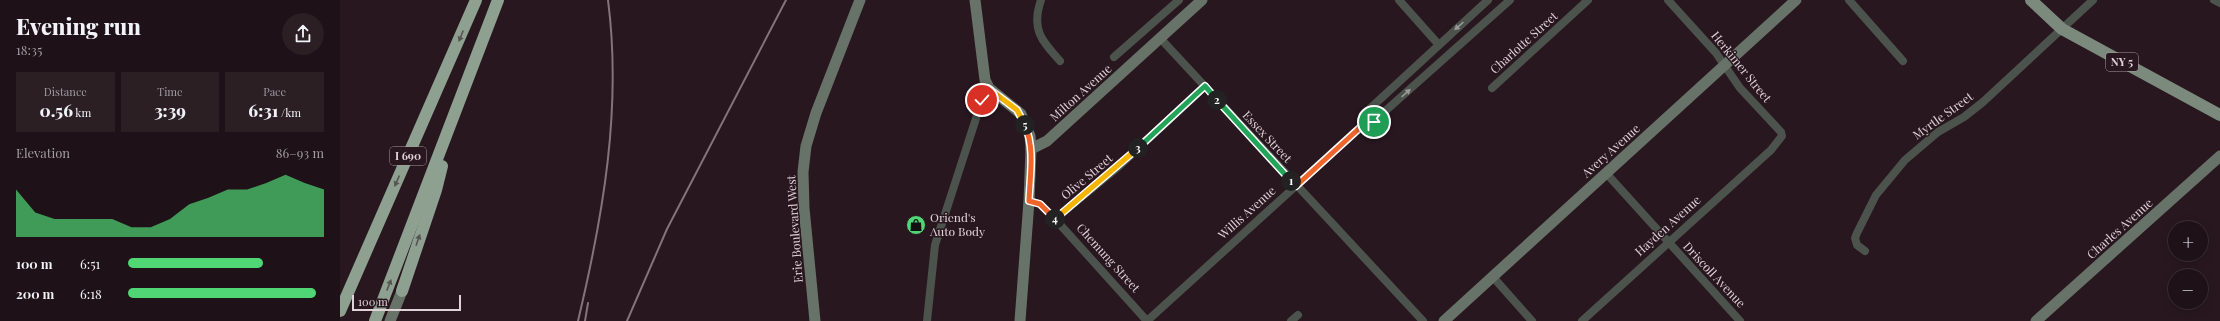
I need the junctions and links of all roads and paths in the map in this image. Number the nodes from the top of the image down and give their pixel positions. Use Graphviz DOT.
graph roads {
  1 [pos="476,0"];
  2 [pos="498,0"];
  3 [pos="860,0"];
  4 [pos="975,0"];
  5 [pos="1042,0"];
  6 [pos="1179,0"];
  7 [pos="1202,0"];
  8 [pos="1399,0"];
  9 [pos="1488,0"];
  10 [pos="1510,0"];
  11 [pos="1588,0"];
  12 [pos="1668,0"];
  13 [pos="1796,0"];
  14 [pos="1849,0"];
  15 [pos="2031,0"];
  16 [pos="2093,0"];
  17 [pos="2214,0"];
  18 [pos="2220,3"];
  19 [pos="2062,29"];
  20 [pos="1160,38"];
  21 [pos="1439,45"];
  22 [pos="1114,57"];
  23 [pos="1060,61"];
  24 [pos="1903,61"];
  25 [pos="1724,65"];
  26 [pos="1205,86"];
  27 [pos="988,88"];
  28 [pos="1492,88"];
  29 [pos="2220,115"];
  30 [pos="454,117"];
  31 [pos="1364,124"];
  32 [pos="1031,149"];
  33 [pos="1771,150"];
  34 [pos="2220,156"];
  35 [pos="1606,173"];
  36 [pos="1296,186"];
  37 [pos="1029,201"];
  38 [pos="1055,219"];
  39 [pos="1668,242"];
  40 [pos="1865,251"];
  41 [pos="1493,277"];
  42 [pos="402,291"];
  43 [pos="340,311"];
  44 [pos="1298,315"];
  45 [pos="1735,319"];
  46 [pos="375,321"];
  47 [pos="390,321"];
  48 [pos="815,321"];
  49 [pos="927,321"];
  50 [pos="1020,321"];
  51 [pos="1147,321"];
  52 [pos="1291,321"];
  53 [pos="1422,321"];
  54 [pos="1444,321"];
  55 [pos="1532,321"];
  56 [pos="1582,321"];
  57 [pos="2036,321"];
  1 -- 43 [label="highway, I 690, one-way"];
  2 -- 30 [label="highway, I 690"];
  3 -- 48 [label="street, Erie Boulevard West"];
  4 -- 27 [label="street"];
  5 -- 23 [label="street"];
  6 -- 22 [label="street"];
  7 -- 20 [label="street, Milton Avenue"];
  8 -- 21 [label="street"];
  9 -- 21 [label="street, Willis Avenue, one-way"];
  31 -- 10 [label="street, Willis Avenue, one-way"];
  11 -- 28 [label="street, Charlotte Street"];
  12 -- 25 [label="street, Herkimer Street"];
  13 -- 25 [label="street, Avery Avenue"];
  14 -- 24 [label="street"];
  15 -- 19 [label="main road, NY 5"];
  16 -- 19 [label="street, Myrtle Street"];
  17 -- 18 [label="street"];
  19 -- 29 [label="main road, NY 5"];
  19 -- 40 [label="street, Myrtle Street"];
  20 -- 26 [label="street, Essex Street"];
  20 -- 32 [label="street, Milton Avenue"];
  21 -- 31 [label="street, Willis Avenue"];
  25 -- 33 [label="street, Herkimer Street"];
  25 -- 35 [label="street, Avery Avenue"];
  26 -- 36 [label="street, Essex Street"];
  26 -- 38 [label="street, Olive Street"];
  27 -- 32 [label="street"];
  27 -- 49 [label="street"];
  42 -- 30 [label="highway, one-way"];
  46 -- 30 [label="highway, I 690, one-way"];
  31 -- 36 [label="street, Willis Avenue"];
  32 -- 37 [label="street"];
  33 -- 39 [label="street, Hayden Avenue"];
  34 -- 57 [label="street, Charles Avenue"];
  35 -- 39 [label="street, Driscoll Avenue"];
  35 -- 41 [label="street, Avery Avenue"];
  36 -- 51 [label="street, Willis Avenue"];
  36 -- 53 [label="street, Essex Street"];
  37 -- 38 [label="street, Chemung Street"];
  37 -- 50 [label="street"];
  38 -- 51 [label="street, Chemung Street"];
  39 -- 45 [label="street, Driscoll Avenue"];
  39 -- 56 [label="street, Hayden Avenue"];
  41 -- 54 [label="street, Avery Avenue"];
  41 -- 55 [label="street"];
  42 -- 47 [label="street"];
  44 -- 52 [label="street"];
}
